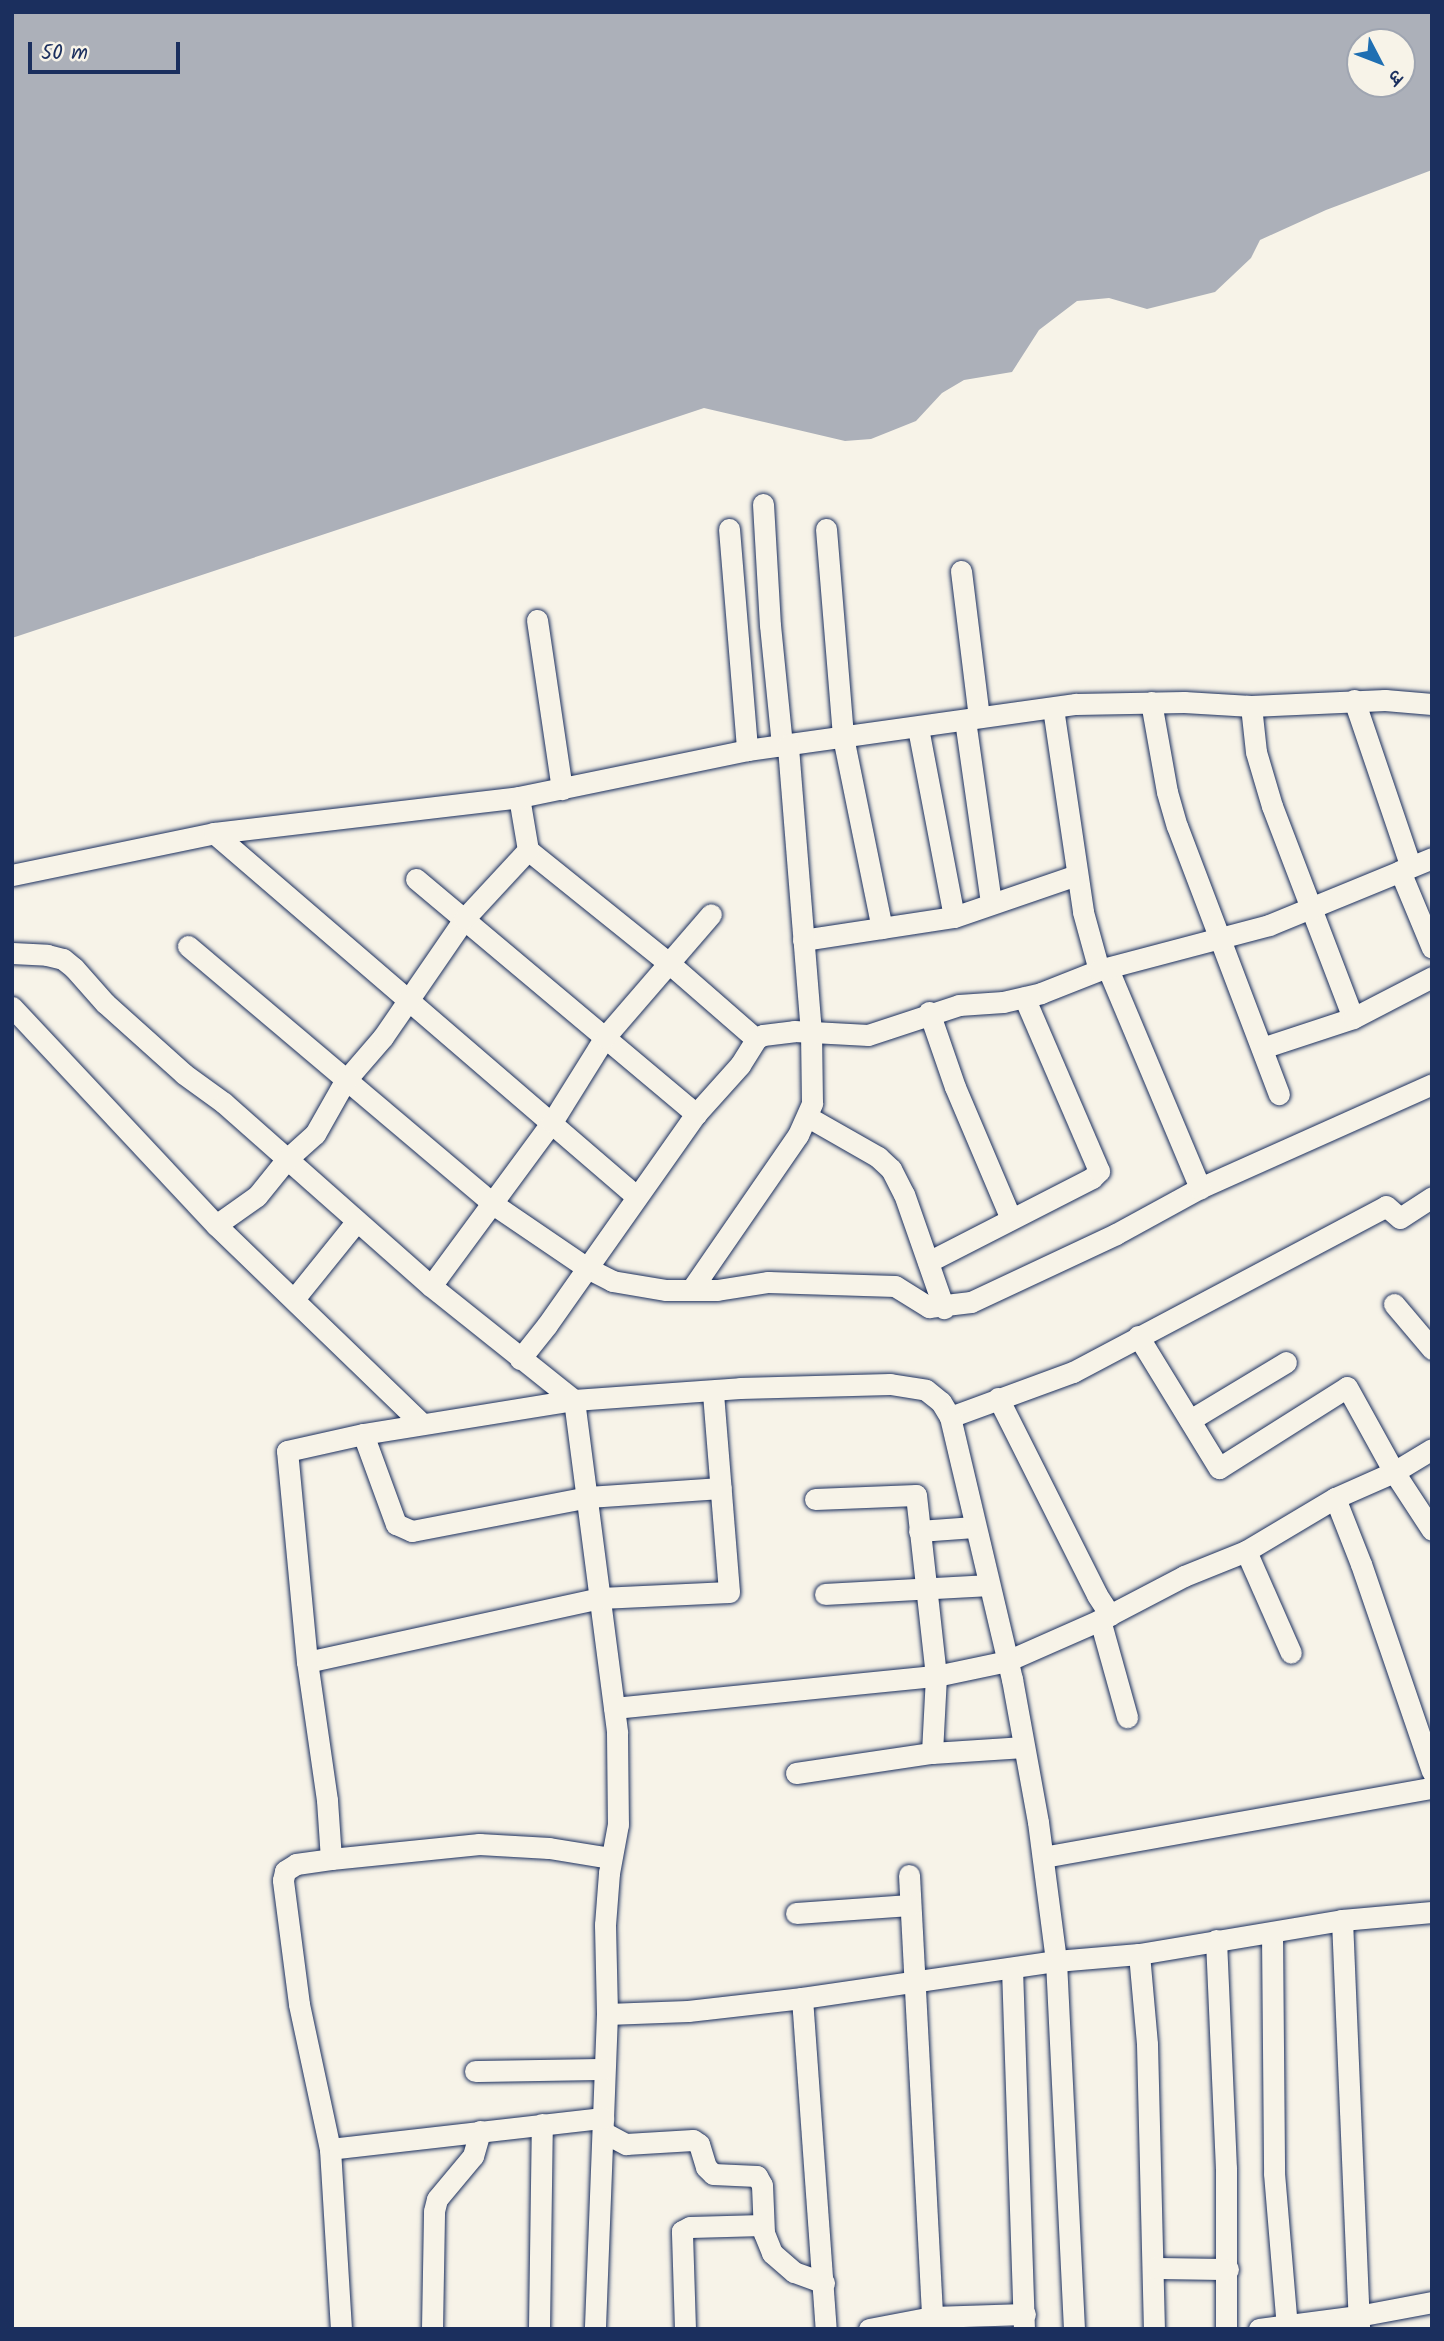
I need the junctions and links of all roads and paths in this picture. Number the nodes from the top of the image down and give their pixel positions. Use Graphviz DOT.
graph roads {
  1 [pos="763,503"];
  2 [pos="729,529"];
  3 [pos="826,529"];
  4 [pos="961,571"];
  5 [pos="537,620"];
  6 [pos="1354,700"];
  7 [pos="1151,702"];
  8 [pos="1432,704"];
  9 [pos="1251,706"];
  10 [pos="1053,708"];
  11 [pos="972,718"];
  12 [pos="918,728"];
  13 [pos="843,737"];
  14 [pos="785,745"];
  15 [pos="747,750"];
  16 [pos="562,789"];
  17 [pos="519,797"];
  18 [pos="214,833"];
  19 [pos="528,850"];
  20 [pos="1432,858"];
  21 [pos="1405,869"];
  22 [pos="12,875"];
  23 [pos="1077,875"];
  24 [pos="416,879"];
  25 [pos="991,903"];
  26 [pos="1311,908"];
  27 [pos="711,914"];
  28 [pos="954,916"];
  29 [pos="464,919"];
  30 [pos="882,928"];
  31 [pos="1220,938"];
  32 [pos="803,940"];
  33 [pos="188,946"];
  34 [pos="1432,948"];
  35 [pos="12,953"];
  36 [pos="670,964"];
  37 [pos="1103,969"];
  38 [pos="1432,977"];
  39 [pos="1024,997"];
  40 [pos="408,998"];
  41 [pos="12,1007"];
  42 [pos="929,1012"];
  43 [pos="1353,1018"];
  44 [pos="811,1033"];
  45 [pos="605,1037"];
  46 [pos="756,1039"];
  47 [pos="1262,1048"];
  48 [pos="345,1081"];
  49 [pos="1432,1084"];
  50 [pos="1279,1094"];
  51 [pos="696,1114"];
  52 [pos="808,1117"];
  53 [pos="552,1122"];
  54 [pos="287,1159"];
  55 [pos="1200,1188"];
  56 [pos="636,1196"];
  57 [pos="1430,1201"];
  58 [pos="493,1204"];
  59 [pos="1011,1219"];
  60 [pos="357,1221"];
  61 [pos="216,1225"];
  62 [pos="928,1262"];
  63 [pos="587,1268"];
  64 [pos="431,1286"];
  65 [pos="691,1290"];
  66 [pos="294,1299"];
  67 [pos="1394,1304"];
  68 [pos="944,1308"];
  69 [pos="1138,1336"];
  70 [pos="1432,1349"];
  71 [pos="520,1359"];
  72 [pos="1286,1362"];
  73 [pos="713,1392"];
  74 [pos="998,1398"];
  75 [pos="575,1401"];
  76 [pos="950,1417"];
  77 [pos="1190,1420"];
  78 [pos="422,1424"];
  79 [pos="363,1434"];
  80 [pos="1432,1449"];
  81 [pos="1394,1472"];
  82 [pos="721,1488"];
  83 [pos="588,1497"];
  84 [pos="1335,1498"];
  85 [pos="816,1499"];
  86 [pos="974,1527"];
  87 [pos="1432,1530"];
  88 [pos="919,1531"];
  89 [pos="1246,1551"];
  90 [pos="989,1585"];
  91 [pos="925,1589"];
  92 [pos="825,1594"];
  93 [pos="600,1598"];
  94 [pos="1105,1617"];
  95 [pos="1291,1653"];
  96 [pos="1007,1661"];
  97 [pos="307,1662"];
  98 [pos="936,1675"];
  99 [pos="614,1708"];
  100 [pos="1127,1717"];
  101 [pos="1024,1747"];
  102 [pos="932,1753"];
  103 [pos="1432,1770"];
  104 [pos="796,1773"];
  105 [pos="1432,1788"];
  106 [pos="611,1857"];
  107 [pos="1043,1857"];
  108 [pos="331,1858"];
  109 [pos="909,1875"];
  110 [pos="910,1905"];
  111 [pos="1432,1912"];
  112 [pos="796,1913"];
  113 [pos="1342,1920"];
  114 [pos="1272,1933"];
  115 [pos="1216,1940"];
  116 [pos="1139,1954"];
  117 [pos="1056,1961"];
  118 [pos="1012,1968"];
  119 [pos="916,1982"];
  120 [pos="802,1998"];
  121 [pos="607,2014"];
  122 [pos="603,2069"];
  123 [pos="475,2071"];
  124 [pos="542,2124"];
  125 [pos="603,2125"];
  126 [pos="480,2131"];
  127 [pos="330,2148"];
  128 [pos="763,2225"];
  129 [pos="1153,2268"];
  130 [pos="1228,2269"];
  131 [pos="824,2283"];
  132 [pos="1432,2302"];
  133 [pos="1025,2322"];
  134 [pos="1359,2322"];
  135 [pos="932,2323"];
  136 [pos="1287,2327"];
  137 [pos="341,2329"];
  138 [pos="432,2329"];
  139 [pos="539,2329"];
  140 [pos="595,2329"];
  141 [pos="685,2329"];
  142 [pos="826,2329"];
  143 [pos="869,2329"];
  144 [pos="1074,2329"];
  145 [pos="1154,2329"];
  146 [pos="1226,2329"];
  147 [pos="1259,2329"];
  1 -- 14 [label="street"];
  2 -- 15 [label="street"];
  3 -- 13 [label="street"];
  4 -- 11 [label="street"];
  5 -- 16 [label="street"];
  6 -- 8 [label="street"];
  6 -- 9 [label="street"];
  6 -- 21 [label="street"];
  7 -- 9 [label="street"];
  7 -- 10 [label="street"];
  7 -- 31 [label="street"];
  9 -- 26 [label="street"];
  10 -- 11 [label="street"];
  10 -- 23 [label="street"];
  11 -- 12 [label="street"];
  11 -- 25 [label="street"];
  12 -- 13 [label="street"];
  12 -- 28 [label="street"];
  13 -- 14 [label="street"];
  13 -- 30 [label="street"];
  14 -- 15 [label="street"];
  14 -- 32 [label="street"];
  15 -- 16 [label="street"];
  16 -- 17 [label="street"];
  17 -- 18 [label="street"];
  17 -- 19 [label="street"];
  18 -- 22 [label="street"];
  18 -- 40 [label="street"];
  19 -- 29 [label="street"];
  19 -- 36 [label="street"];
  20 -- 21 [label="street"];
  21 -- 26 [label="street"];
  21 -- 34 [label="street"];
  23 -- 25 [label="street"];
  23 -- 37 [label="street"];
  24 -- 29 [label="street"];
  25 -- 28 [label="street"];
  26 -- 31 [label="street"];
  26 -- 43 [label="street"];
  27 -- 36 [label="street"];
  28 -- 30 [label="street"];
  29 -- 40 [label="street"];
  29 -- 45 [label="street"];
  30 -- 32 [label="street"];
  31 -- 37 [label="street"];
  31 -- 47 [label="street"];
  32 -- 44 [label="street"];
  33 -- 48 [label="street"];
  35 -- 54 [label="street"];
  36 -- 45 [label="street"];
  36 -- 46 [label="street"];
  37 -- 39 [label="street"];
  37 -- 55 [label="street"];
  38 -- 43 [label="street"];
  39 -- 42 [label="street"];
  39 -- 59 [label="street"];
  40 -- 48 [label="street"];
  40 -- 53 [label="street"];
  41 -- 61 [label="street"];
  42 -- 44 [label="street"];
  42 -- 59 [label="street"];
  43 -- 47 [label="street"];
  44 -- 46 [label="street"];
  44 -- 52 [label="street"];
  45 -- 51 [label="street"];
  45 -- 53 [label="street"];
  46 -- 51 [label="street"];
  47 -- 50 [label="street"];
  48 -- 54 [label="street"];
  48 -- 58 [label="street"];
  49 -- 55 [label="street"];
  51 -- 56 [label="street"];
  52 -- 62 [label="street"];
  52 -- 65 [label="street"];
  53 -- 56 [label="street"];
  53 -- 58 [label="street"];
  54 -- 60 [label="street"];
  54 -- 61 [label="street"];
  55 -- 68 [label="street"];
  56 -- 63 [label="street"];
  57 -- 69 [label="street"];
  58 -- 63 [label="street"];
  58 -- 64 [label="street"];
  59 -- 62 [label="street"];
  60 -- 64 [label="street"];
  60 -- 66 [label="street"];
  61 -- 66 [label="street"];
  62 -- 68 [label="street"];
  63 -- 65 [label="street"];
  63 -- 71 [label="street"];
  64 -- 71 [label="street"];
  65 -- 68 [label="street"];
  66 -- 78 [label="street"];
  67 -- 70 [label="street"];
  69 -- 74 [label="street"];
  69 -- 77 [label="street"];
  71 -- 75 [label="street"];
  72 -- 77 [label="street"];
  73 -- 75 [label="street"];
  73 -- 76 [label="street"];
  73 -- 82 [label="street"];
  74 -- 76 [label="street"];
  74 -- 94 [label="street"];
  75 -- 78 [label="street"];
  75 -- 83 [label="street"];
  76 -- 86 [label="street"];
  77 -- 81 [label="street"];
  78 -- 79 [label="street"];
  79 -- 83 [label="street"];
  79 -- 97 [label="street"];
  80 -- 81 [label="street"];
  81 -- 84 [label="street"];
  81 -- 87 [label="street"];
  82 -- 83 [label="street"];
  82 -- 93 [label="street"];
  83 -- 93 [label="street"];
  84 -- 89 [label="street"];
  84 -- 103 [label="street"];
  85 -- 88 [label="street"];
  86 -- 88 [label="street"];
  86 -- 90 [label="street"];
  88 -- 91 [label="street"];
  89 -- 94 [label="street"];
  89 -- 95 [label="street"];
  90 -- 91 [label="street"];
  90 -- 96 [label="street"];
  91 -- 92 [label="street"];
  91 -- 98 [label="street"];
  93 -- 97 [label="street"];
  93 -- 99 [label="street"];
  94 -- 96 [label="street"];
  94 -- 100 [label="street"];
  96 -- 98 [label="street"];
  96 -- 101 [label="street"];
  97 -- 108 [label="street"];
  98 -- 99 [label="street"];
  98 -- 102 [label="street"];
  99 -- 106 [label="street"];
  101 -- 102 [label="street"];
  101 -- 107 [label="street"];
  102 -- 104 [label="street"];
  105 -- 107 [label="street"];
  106 -- 108 [label="street"];
  106 -- 121 [label="street"];
  107 -- 117 [label="street"];
  108 -- 127 [label="street"];
  109 -- 110 [label="street"];
  110 -- 112 [label="street"];
  110 -- 119 [label="street"];
  111 -- 113 [label="street"];
  113 -- 114 [label="street"];
  113 -- 134 [label="street"];
  114 -- 115 [label="street"];
  114 -- 136 [label="street"];
  115 -- 116 [label="street"];
  115 -- 130 [label="street"];
  116 -- 117 [label="street"];
  116 -- 129 [label="street"];
  117 -- 118 [label="street"];
  117 -- 144 [label="street"];
  118 -- 119 [label="street"];
  118 -- 133 [label="street"];
  119 -- 120 [label="street"];
  119 -- 135 [label="street"];
  120 -- 121 [label="street"];
  120 -- 131 [label="street"];
  121 -- 122 [label="street"];
  122 -- 123 [label="street"];
  122 -- 125 [label="street"];
  124 -- 125 [label="street"];
  124 -- 126 [label="street"];
  124 -- 139 [label="street"];
  125 -- 128 [label="street"];
  125 -- 140 [label="street"];
  126 -- 127 [label="street"];
  126 -- 138 [label="street"];
  127 -- 137 [label="street"];
  128 -- 131 [label="street"];
  128 -- 141 [label="street"];
  129 -- 130 [label="street"];
  129 -- 145 [label="street"];
  130 -- 146 [label="street"];
  131 -- 142 [label="street"];
  132 -- 134 [label="street"];
  133 -- 135 [label="street"];
  134 -- 136 [label="street"];
  135 -- 143 [label="street"];
  136 -- 147 [label="street"];
}
